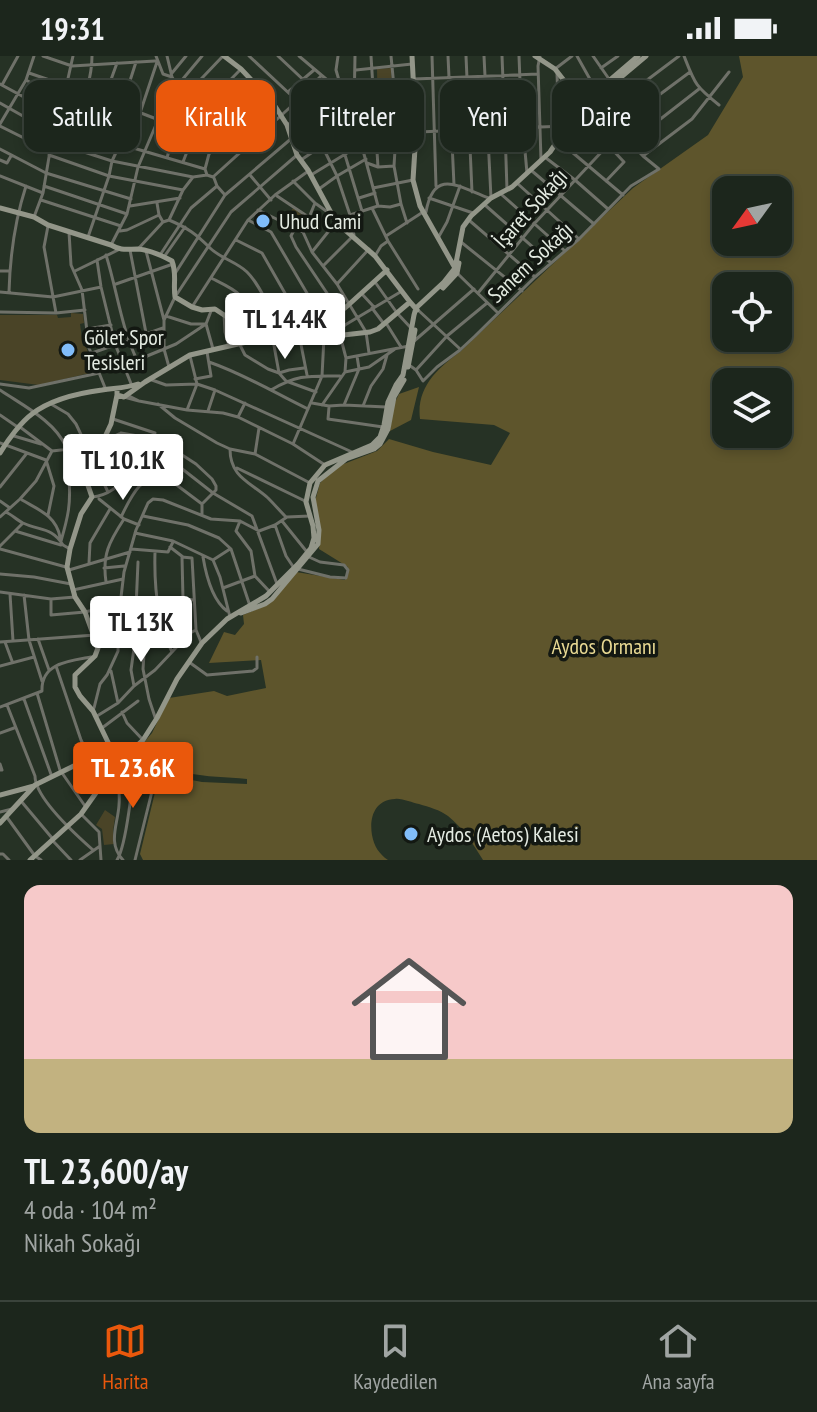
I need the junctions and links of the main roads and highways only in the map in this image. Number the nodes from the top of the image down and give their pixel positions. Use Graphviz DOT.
graph roads {
  1 [pos="223,56"];
  2 [pos="412,56"];
  3 [pos="643,56"];
  4 [pos="538,57"];
  5 [pos="563,80"];
  6 [pos="608,80"];
  7 [pos="614,80"];
  8 [pos="552,148"];
  9 [pos="552,150"];
  10 [pos="544,159"];
  11 [pos="530,172"];
  12 [pos="504,193"];
  13 [pos="492,199"];
  14 [pos="0,208"];
  15 [pos="387,270"];
  16 [pos="456,270"];
  17 [pos="410,302"];
  18 [pos="417,309"];
  19 [pos="411,344"];
  20 [pos="147,380"];
  21 [pos="123,393"];
  22 [pos="388,407"];
  23 [pos="2,444"];
  24 [pos="0,453"];
  25 [pos="308,554"];
  26 [pos="296,569"];
  27 [pos="251,608"];
  28 [pos="143,740"];
  29 [pos="121,758"];
  30 [pos="35,785"];
  31 [pos="0,795"];
  32 [pos="0,823"];
  33 [pos="35,859"];
  1 -- 15 [label="main road"];
  2 -- 16 [label="main road"];
  3 -- 6 [label="main road"];
  3 -- 7 [label="main road"];
  4 -- 5 [label="main road"];
  8 -- 10 [label="main road"];
  9 -- 10 [label="main road"];
  10 -- 11 [label="main road"];
  11 -- 12 [label="main road"];
  11 -- 12 [label="main road"];
  12 -- 13 [label="main road"];
  13 -- 16 [label="main road"];
  13 -- 16 [label="main road"];
  14 -- 15 [label="main road"];
  15 -- 17 [label="main road"];
  16 -- 18 [label="main road"];
  17 -- 18 [label="main road"];
  17 -- 20 [label="main road"];
  18 -- 19 [label="main road"];
  18 -- 19 [label="main road"];
  19 -- 22 [label="main road"];
  19 -- 22 [label="main road"];
  20 -- 21 [label="main road"];
  20 -- 21 [label="main road"];
  21 -- 23 [label="main road"];
  21 -- 29 [label="main road"];
  22 -- 25 [label="main road"];
  22 -- 25 [label="main road"];
  23 -- 24 [label="main road"];
  25 -- 26 [label="main road"];
  26 -- 27 [label="main road"];
  26 -- 27 [label="main road"];
  27 -- 28 [label="main road"];
  28 -- 29 [label="main road"];
  28 -- 29 [label="main road"];
  29 -- 30 [label="main road"];
  29 -- 33 [label="main road"];
  30 -- 31 [label="main road"];
  30 -- 32 [label="main road"];
}
